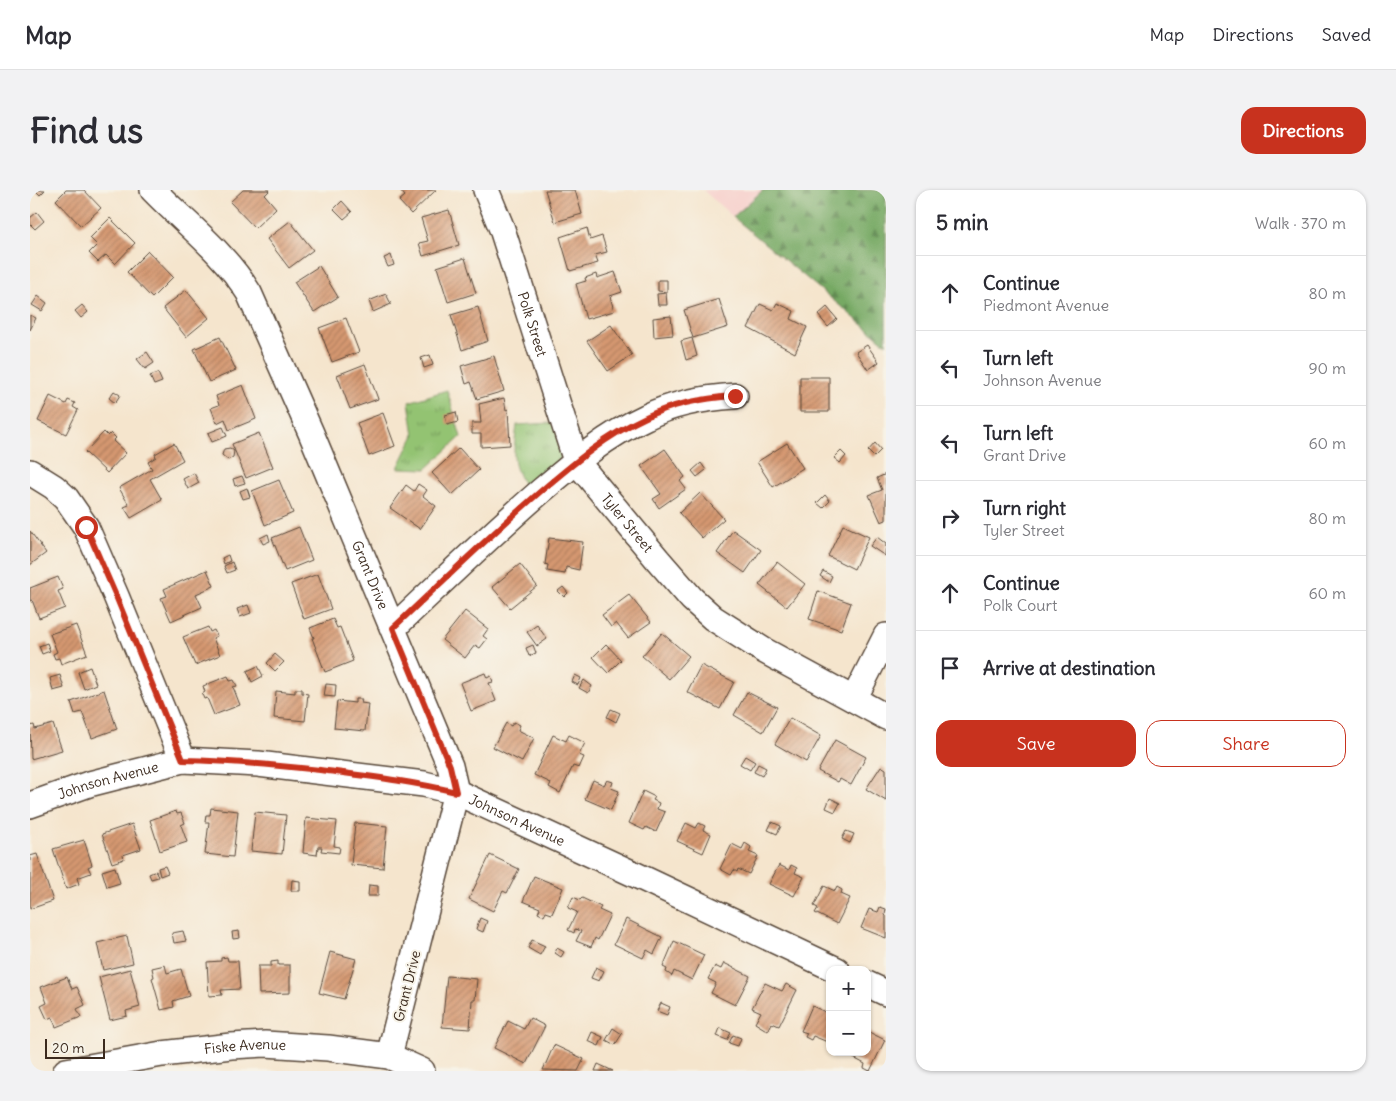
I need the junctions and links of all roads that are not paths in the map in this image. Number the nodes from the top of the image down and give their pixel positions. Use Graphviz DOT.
graph roads {
  1 [pos="153,190"];
  2 [pos="486,190"];
  3 [pos="735,396"];
  4 [pos="576,461"];
  5 [pos="30,472"];
  6 [pos="393,628"];
  7 [pos="886,636"];
  8 [pos="854,699"];
  9 [pos="886,717"];
  10 [pos="183,760"];
  11 [pos="456,792"];
  12 [pos="30,805"];
  13 [pos="829,966"];
  14 [pos="871,986"];
  15 [pos="886,993"];
  16 [pos="389,1056"];
  17 [pos="66,1071"];
  18 [pos="422,1071"];
  1 -- 6 [label="street, Grant Drive"];
  2 -- 4 [label="street, Polk Street"];
  3 -- 4 [label="street"];
  4 -- 6 [label="street"];
  4 -- 8 [label="street, Tyler Street"];
  5 -- 10 [label="street"];
  6 -- 11 [label="street, Grant Drive"];
  7 -- 8 [label="street"];
  8 -- 9 [label="street, Tyler Street"];
  10 -- 11 [label="street, Johnson Avenue"];
  10 -- 12 [label="street, Johnson Avenue"];
  11 -- 13 [label="street, Johnson Avenue"];
  11 -- 16 [label="street, Grant Drive"];
  14 -- 15 [label="street"];
  16 -- 17 [label="street, Fiske Avenue"];
  16 -- 18 [label="street, Fiske Avenue"];
}
